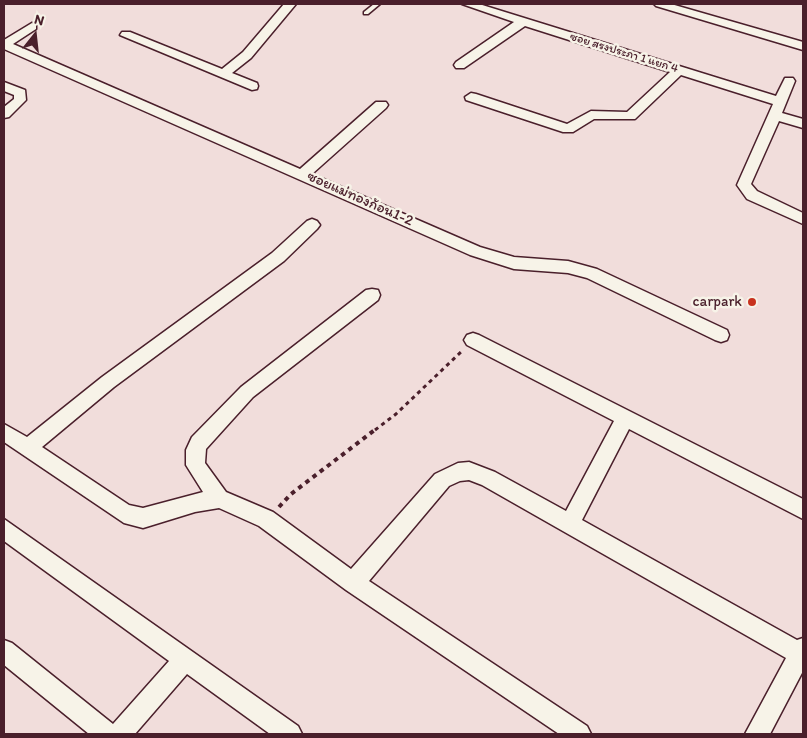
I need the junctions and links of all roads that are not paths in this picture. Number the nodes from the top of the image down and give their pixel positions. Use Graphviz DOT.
graph roads {
  1 [pos="290,4"];
  2 [pos="376,4"];
  3 [pos="468,4"];
  4 [pos="510,4"];
  5 [pos="660,4"];
  6 [pos="366,13"];
  7 [pos="503,15"];
  8 [pos="524,21"];
  9 [pos="32,26"];
  10 [pos="126,35"];
  11 [pos="4,45"];
  12 [pos="803,46"];
  13 [pos="460,65"];
  14 [pos="678,70"];
  15 [pos="224,74"];
  16 [pos="790,81"];
  17 [pos="4,86"];
  18 [pos="252,86"];
  19 [pos="472,96"];
  20 [pos="780,102"];
  21 [pos="381,105"];
  22 [pos="4,114"];
  23 [pos="775,115"];
  24 [pos="803,124"];
  25 [pos="303,174"];
  26 [pos="803,219"];
  27 [pos="312,226"];
  28 [pos="372,295"];
  29 [pos="721,335"];
  30 [pos="473,340"];
  31 [pos="625,419"];
  32 [pos="4,432"];
  33 [pos="27,448"];
  34 [pos="219,499"];
  35 [pos="803,509"];
  36 [pos="569,525"];
  37 [pos="4,529"];
  38 [pos="353,583"];
  39 [pos="4,651"];
  40 [pos="802,653"];
  41 [pos="184,660"];
  42 [pos="108,734"];
  43 [pos="120,734"];
  44 [pos="290,734"];
  45 [pos="578,734"];
  46 [pos="757,734"];
  1 -- 15 [label="street"];
  2 -- 6 [label="lane"];
  3 -- 7 [label="street, ซอย สรงประภา 1 แยก 4"];
  4 -- 7 [label="street"];
  5 -- 12 [label="street"];
  7 -- 8 [label="street, ซอย สรงประภา 1 แยก 4"];
  8 -- 13 [label="street"];
  8 -- 14 [label="street, ซอย สรงประภา 1 แยก 4"];
  9 -- 11 [label="street"];
  10 -- 15 [label="street"];
  11 -- 25 [label="street, ซอยแม่ทองก้อน1-2"];
  14 -- 19 [label="street"];
  14 -- 20 [label="street, ซอย สรงประภา 1 แยก 4"];
  15 -- 18 [label="street"];
  16 -- 20 [label="street"];
  17 -- 22 [label="street"];
  20 -- 23 [label="street"];
  21 -- 25 [label="street"];
  23 -- 24 [label="street"];
  23 -- 26 [label="street"];
  25 -- 29 [label="street, ซอยแม่ทองก้อน1-2"];
  27 -- 33 [label="street"];
  28 -- 34 [label="street"];
  30 -- 31 [label="street"];
  31 -- 35 [label="street"];
  31 -- 36 [label="street"];
  32 -- 33 [label="street"];
  33 -- 34 [label="street"];
  34 -- 38 [label="street"];
  36 -- 38 [label="street"];
  36 -- 40 [label="street"];
  37 -- 41 [label="street"];
  38 -- 45 [label="street"];
  39 -- 42 [label="street"];
  40 -- 46 [label="street"];
  41 -- 43 [label="street"];
  41 -- 44 [label="street"];
}
